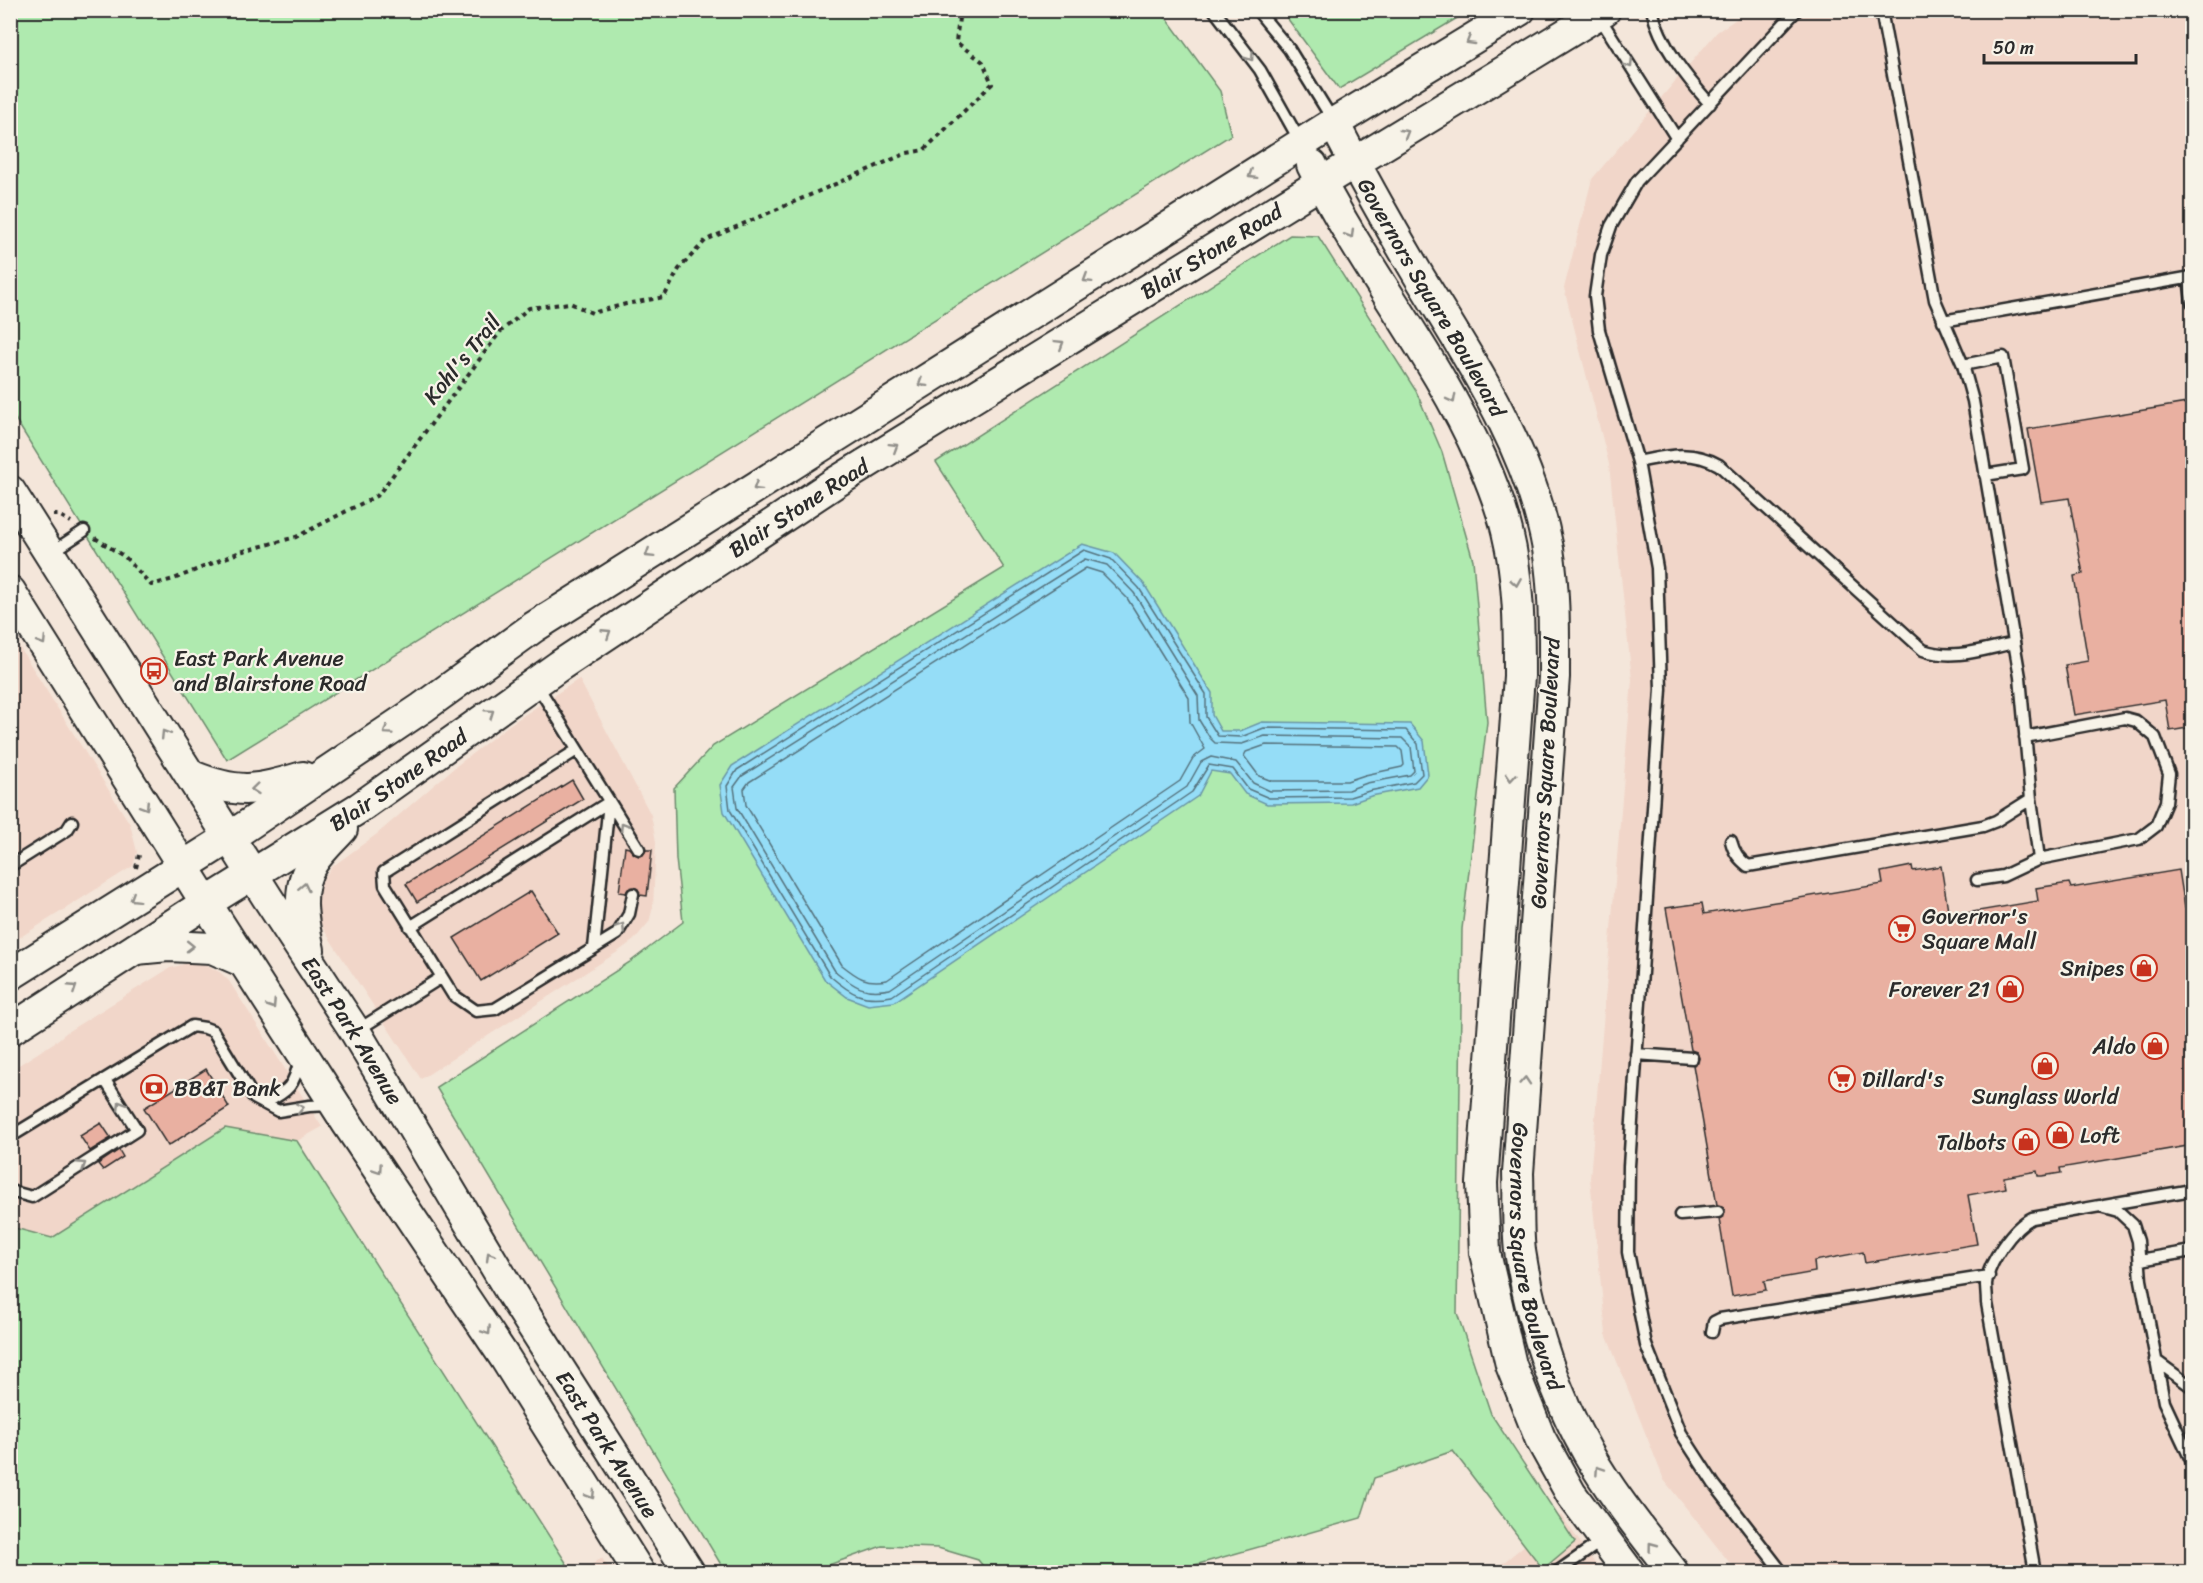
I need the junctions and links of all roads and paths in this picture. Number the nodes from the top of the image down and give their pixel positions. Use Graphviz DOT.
graph roads {
  1 [pos="960,10"];
  2 [pos="1214,10"];
  3 [pos="1257,10"];
  4 [pos="1520,10"];
  5 [pos="1652,10"];
  6 [pos="1797,10"];
  7 [pos="1881,10"];
  8 [pos="1600,12"];
  9 [pos="1710,104"];
  10 [pos="1334,123"];
  11 [pos="1677,139"];
  12 [pos="1301,144"];
  13 [pos="1355,163"];
  14 [pos="1320,183"];
  15 [pos="2191,277"];
  16 [pos="2193,302"];
  17 [pos="1944,321"];
  18 [pos="1963,365"];
  19 [pos="1638,462"];
  20 [pos="1985,475"];
  21 [pos="10,491"];
  22 [pos="47,514"];
  23 [pos="84,531"];
  24 [pos="51,553"];
  25 [pos="10,591"];
  26 [pos="534,627"];
  27 [pos="1519,643"];
  28 [pos="2014,643"];
  29 [pos="1554,646"];
  30 [pos="547,674"];
  31 [pos="2025,737"];
  32 [pos="577,750"];
  33 [pos="332,768"];
  34 [pos="192,776"];
  35 [pos="2031,799"];
  36 [pos="609,802"];
  37 [pos="361,806"];
  38 [pos="72,822"];
  39 [pos="230,837"];
  40 [pos="1731,841"];
  41 [pos="639,849"];
  42 [pos="2039,859"];
  43 [pos="10,866"];
  44 [pos="184,867"];
  45 [pos="253,874"];
  46 [pos="1977,880"];
  47 [pos="633,894"];
  48 [pos="206,903"];
  49 [pos="411,927"];
  50 [pos="594,948"];
  51 [pos="134,950"];
  52 [pos="244,962"];
  53 [pos="312,965"];
  54 [pos="10,975"];
  55 [pos="442,977"];
  56 [pos="10,1030"];
  57 [pos="355,1031"];
  58 [pos="301,1052"];
  59 [pos="1636,1054"];
  60 [pos="1692,1058"];
  61 [pos="105,1080"];
  62 [pos="265,1103"];
  63 [pos="336,1105"];
  64 [pos="10,1137"];
  65 [pos="2193,1190"];
  66 [pos="10,1191"];
  67 [pos="2100,1206"];
  68 [pos="1718,1212"];
  69 [pos="1680,1215"];
  70 [pos="2193,1251"];
  71 [pos="2139,1260"];
  72 [pos="1989,1275"];
  73 [pos="1712,1332"];
  74 [pos="2155,1360"];
  75 [pos="2193,1387"];
  76 [pos="2193,1462"];
  77 [pos="1632,1519"];
  78 [pos="1603,1540"];
  79 [pos="639,1572"];
  80 [pos="689,1572"];
  81 [pos="1557,1572"];
  82 [pos="1629,1572"];
  83 [pos="1673,1572"];
  84 [pos="1782,1572"];
  85 [pos="2036,1572"];
  1 -- 23 [label="path, Kohl's Trail"];
  2 -- 12 [label="lane, Governors Square Boulevard, one-way"];
  3 -- 10 [label="lane, Governors Square Boulevard"];
  4 -- 10 [label="main road, Blair Stone Road, one-way"];
  5 -- 9 [label="lane"];
  6 -- 9 [label="lane"];
  7 -- 17 [label="lane"];
  8 -- 11 [label="lane, one-way"];
  13 -- 8 [label="main road, Blair Stone Road, one-way"];
  9 -- 11 [label="lane"];
  10 -- 12 [label="main road, Blair Stone Road"];
  10 -- 13 [label="main road, Governors Square Boulevard"];
  11 -- 19 [label="lane"];
  12 -- 14 [label="main road, Governors Square Boulevard"];
  12 -- 26 [label="main road, Blair Stone Road, one-way"];
  13 -- 14 [label="main road, Blair Stone Road"];
  13 -- 29 [label="main road, Governors Square Boulevard"];
  14 -- 27 [label="main road, Governors Square Boulevard, one-way"];
  30 -- 14 [label="main road, Blair Stone Road, one-way"];
  15 -- 16 [label="lane"];
  15 -- 17 [label="lane"];
  17 -- 18 [label="lane"];
  18 -- 20 [label="lane"];
  18 -- 20 [label="lane"];
  19 -- 28 [label="lane"];
  19 -- 59 [label="lane"];
  20 -- 28 [label="lane"];
  21 -- 24 [label="main road, East Park Avenue"];
  22 -- 23 [label="path, Kohl's Trail"];
  23 -- 24 [label="lane"];
  34 -- 24 [label="main road, East Park Avenue, one-way"];
  25 -- 44 [label="main road, East Park Avenue, one-way"];
  26 -- 30 [label="main road"];
  26 -- 33 [label="main road, Blair Stone Road, one-way"];
  27 -- 29 [label="main road"];
  27 -- 78 [label="main road, Governors Square Boulevard, one-way"];
  28 -- 31 [label="lane"];
  77 -- 29 [label="main road, Governors Square Boulevard, one-way"];
  30 -- 32 [label="lane"];
  37 -- 30 [label="main road, Blair Stone Road, one-way"];
  31 -- 35 [label="lane"];
  31 -- 42 [label="lane"];
  32 -- 36 [label="lane"];
  32 -- 49 [label="lane"];
  33 -- 34 [label="main road, one-way"];
  33 -- 39 [label="main road, Blair Stone Road"];
  34 -- 39 [label="main road, East Park Avenue"];
  35 -- 40 [label="lane"];
  35 -- 42 [label="lane"];
  41 -- 36 [label="lane, one-way"];
  36 -- 49 [label="lane"];
  36 -- 50 [label="lane"];
  37 -- 45 [label="main road, Blair Stone Road"];
  53 -- 37 [label="main road, one-way"];
  38 -- 43 [label="lane"];
  39 -- 44 [label="main road, Blair Stone Road"];
  39 -- 45 [label="main road, East Park Avenue"];
  42 -- 46 [label="lane"];
  44 -- 48 [label="main road, East Park Avenue"];
  44 -- 54 [label="main road, Blair Stone Road, one-way"];
  45 -- 48 [label="main road, Blair Stone Road"];
  45 -- 53 [label="main road, East Park Avenue"];
  50 -- 47 [label="lane, one-way"];
  48 -- 51 [label="main road, Blair Stone Road"];
  48 -- 52 [label="main road, East Park Avenue"];
  49 -- 55 [label="lane"];
  50 -- 55 [label="lane"];
  51 -- 52 [label="main road, one-way"];
  56 -- 51 [label="main road, Blair Stone Road, one-way"];
  52 -- 58 [label="main road, East Park Avenue, one-way"];
  53 -- 57 [label="main road, East Park Avenue"];
  55 -- 57 [label="lane"];
  80 -- 57 [label="main road, East Park Avenue, one-way"];
  58 -- 62 [label="lane"];
  58 -- 63 [label="main road, East Park Avenue"];
  59 -- 60 [label="lane"];
  59 -- 84 [label="lane"];
  61 -- 62 [label="lane"];
  61 -- 64 [label="lane"];
  66 -- 61 [label="lane, one-way"];
  62 -- 63 [label="lane, one-way"];
  63 -- 79 [label="main road, East Park Avenue, one-way"];
  65 -- 67 [label="lane"];
  67 -- 71 [label="lane"];
  67 -- 72 [label="lane"];
  68 -- 69 [label="lane"];
  70 -- 71 [label="lane"];
  71 -- 74 [label="lane"];
  72 -- 73 [label="lane"];
  72 -- 85 [label="lane"];
  74 -- 75 [label="lane"];
  74 -- 76 [label="lane"];
  77 -- 78 [label="main road"];
  83 -- 77 [label="main road, Governors Square Boulevard, one-way"];
  78 -- 81 [label="lane"];
  78 -- 82 [label="main road, Governors Square Boulevard"];
}
